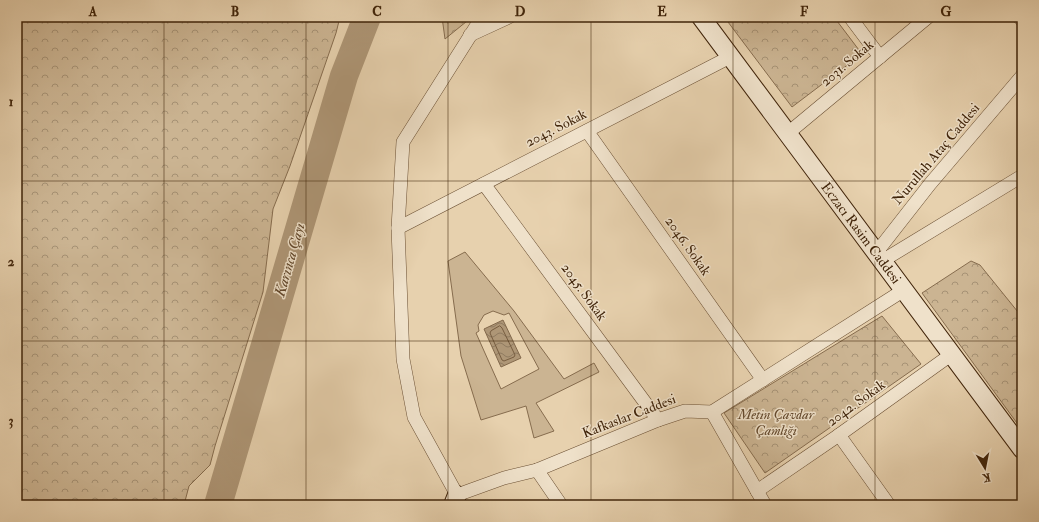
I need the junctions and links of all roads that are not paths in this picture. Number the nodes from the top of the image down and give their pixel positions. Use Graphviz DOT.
graph roads {
  1 [pos="482,17"];
  2 [pos="509,17"];
  3 [pos="850,17"];
  4 [pos="928,17"];
  5 [pos="1019,17"];
  6 [pos="702,18"];
  7 [pos="1022,20"];
  8 [pos="470,35"];
  9 [pos="730,57"];
  10 [pos="880,57"];
  11 [pos="1022,76"];
  12 [pos="587,131"];
  13 [pos="787,134"];
  14 [pos="1022,176"];
  15 [pos="484,184"];
  16 [pos="398,228"];
  17 [pos="879,257"];
  18 [pos="904,290"];
  19 [pos="952,354"];
  20 [pos="763,380"];
  21 [pos="712,412"];
  22 [pos="658,420"];
  23 [pos="839,435"];
  24 [pos="1022,449"];
  25 [pos="537,470"];
  26 [pos="757,491"];
  27 [pos="455,500"];
  28 [pos="561,505"];
  29 [pos="765,505"];
  30 [pos="890,505"];
  1 -- 8 [label="street"];
  2 -- 8 [label="street"];
  3 -- 10 [label="street"];
  4 -- 10 [label="street, 2031. Sokak"];
  5 -- 7 [label="street"];
  6 -- 9 [label="main road, Eczacı Rasim Caddesi"];
  8 -- 16 [label="street"];
  9 -- 12 [label="street, 2043. Sokak"];
  9 -- 13 [label="main road, Eczacı Rasim Caddesi"];
  10 -- 13 [label="street, 2031. Sokak"];
  11 -- 17 [label="street, Nurullah Ataç Caddesi"];
  12 -- 15 [label="street, 2043. Sokak"];
  12 -- 20 [label="street, 2046. Sokak"];
  13 -- 17 [label="main road, Eczacı Rasim Caddesi"];
  14 -- 17 [label="street"];
  15 -- 16 [label="street, 2043. Sokak"];
  15 -- 22 [label="street, 2045. Sokak"];
  16 -- 27 [label="street"];
  17 -- 18 [label="main road, Eczacı Rasim Caddesi"];
  18 -- 19 [label="main road, Eczacı Rasim Caddesi"];
  18 -- 20 [label="street"];
  19 -- 23 [label="street, 2042. Sokak"];
  19 -- 24 [label="main road, Eczacı Rasim Caddesi"];
  20 -- 21 [label="street"];
  21 -- 22 [label="street, Kafkaslar Caddesi"];
  21 -- 26 [label="street"];
  22 -- 25 [label="street, Kafkaslar Caddesi"];
  23 -- 26 [label="street, 2042. Sokak"];
  23 -- 30 [label="street"];
  25 -- 27 [label="street, Kafkaslar Caddesi"];
  25 -- 28 [label="street"];
  26 -- 29 [label="street"];
}
